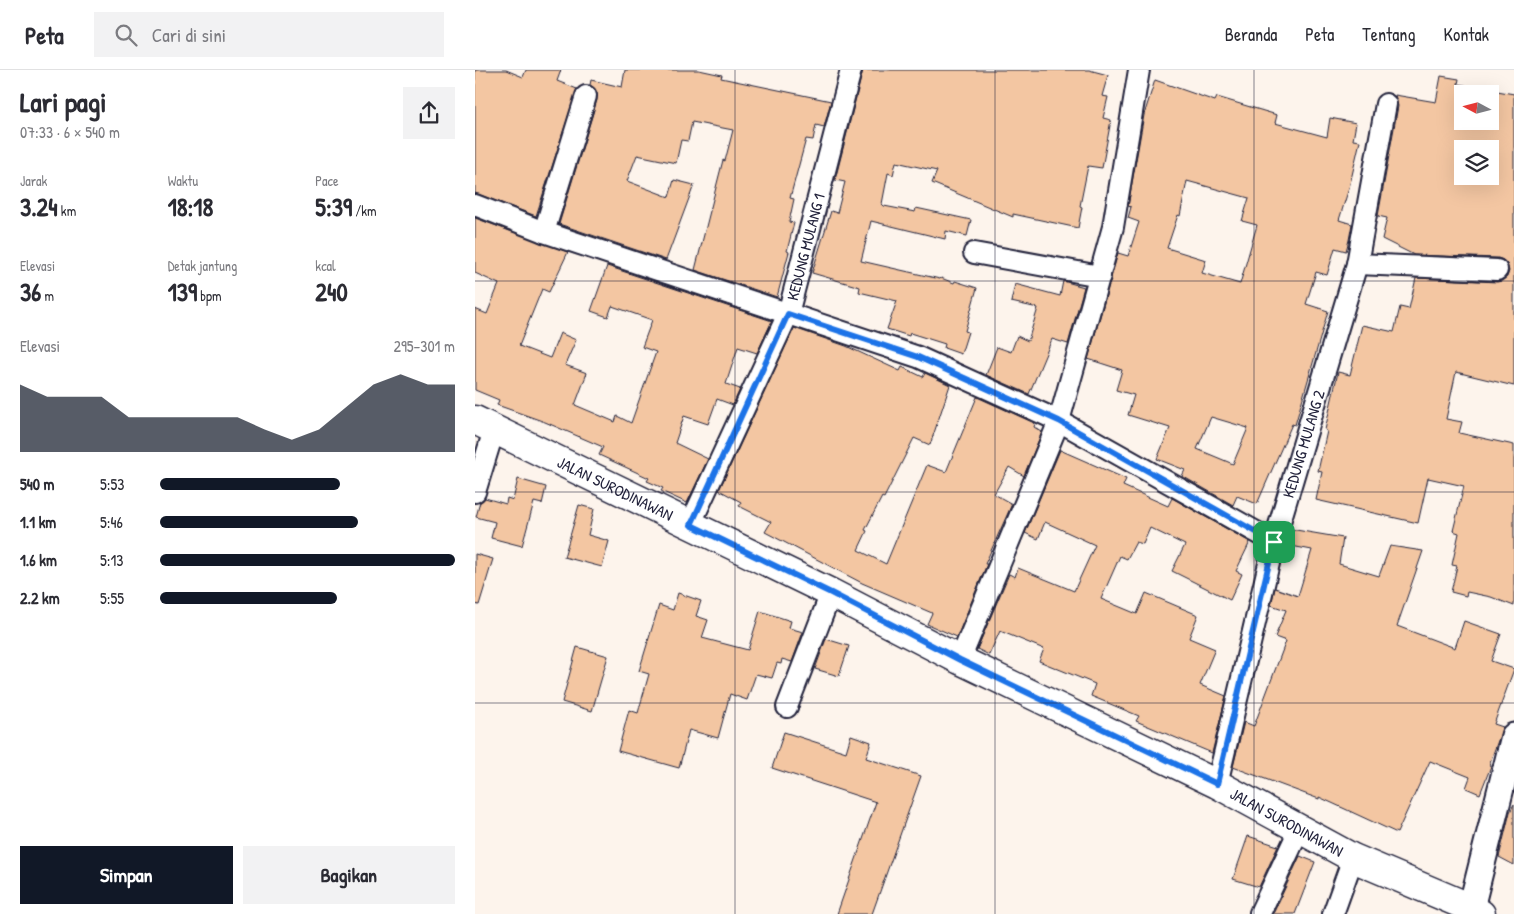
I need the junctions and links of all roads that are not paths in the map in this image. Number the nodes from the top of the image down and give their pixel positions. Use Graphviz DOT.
graph roads {
  1 [pos="851,70"];
  2 [pos="1139,70"];
  3 [pos="586,96"];
  4 [pos="1387,104"];
  5 [pos="475,205"];
  6 [pos="544,232"];
  7 [pos="974,253"];
  8 [pos="1357,264"];
  9 [pos="1497,270"];
  10 [pos="1100,276"];
  11 [pos="788,314"];
  12 [pos="1059,421"];
  13 [pos="485,425"];
  14 [pos="475,492"];
  15 [pos="691,525"];
  16 [pos="1274,542"];
  17 [pos="831,593"];
  18 [pos="960,660"];
  19 [pos="787,707"];
  20 [pos="1514,736"];
  21 [pos="1217,784"];
  22 [pos="1299,830"];
  23 [pos="1353,858"];
  24 [pos="1466,910"];
  25 [pos="1260,913"];
  26 [pos="1333,914"];
  1 -- 11 [label="street, KEDUNG MULANG 1"];
  2 -- 10 [label="street"];
  3 -- 6 [label="street"];
  4 -- 8 [label="street, KEDUNG MULANG 2"];
  5 -- 6 [label="street"];
  6 -- 11 [label="street"];
  7 -- 10 [label="street"];
  8 -- 9 [label="street"];
  8 -- 16 [label="street, KEDUNG MULANG 2"];
  10 -- 12 [label="street"];
  11 -- 12 [label="street"];
  11 -- 15 [label="street, KEDUNG MULANG 1"];
  12 -- 16 [label="street"];
  12 -- 18 [label="street"];
  13 -- 14 [label="street"];
  13 -- 15 [label="main road, JALAN SURODINAWAN"];
  15 -- 17 [label="main road, JALAN SURODINAWAN"];
  16 -- 21 [label="street, KEDUNG MULANG 2"];
  17 -- 18 [label="main road, JALAN SURODINAWAN"];
  17 -- 19 [label="street"];
  18 -- 21 [label="main road, JALAN SURODINAWAN"];
  20 -- 24 [label="street"];
  21 -- 22 [label="main road, JALAN SURODINAWAN"];
  22 -- 23 [label="main road, JALAN SURODINAWAN"];
  22 -- 25 [label="street"];
  23 -- 24 [label="main road, JALAN SURODINAWAN"];
  23 -- 26 [label="street"];
}
